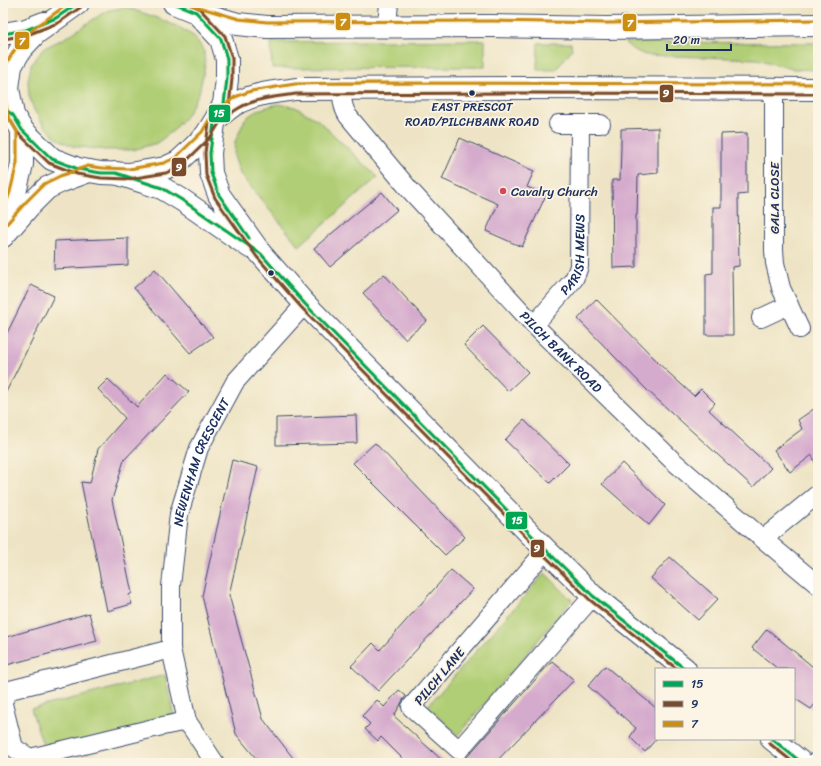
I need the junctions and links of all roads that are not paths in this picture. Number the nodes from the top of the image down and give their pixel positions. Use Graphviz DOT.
graph roads {
  1 [pos="78,3"];
  2 [pos="174,3"];
  3 [pos="389,3"];
  4 [pos="196,12"];
  5 [pos="56,18"];
  6 [pos="818,25"];
  7 [pos="387,26"];
  8 [pos="3,34"];
  9 [pos="342,88"];
  10 [pos="774,89"];
  11 [pos="818,89"];
  12 [pos="13,118"];
  13 [pos="215,121"];
  14 [pos="558,124"];
  15 [pos="580,124"];
  16 [pos="601,124"];
  17 [pos="89,171"];
  18 [pos="116,173"];
  19 [pos="3,226"];
  20 [pos="3,236"];
  21 [pos="261,254"];
  22 [pos="305,304"];
  23 [pos="789,305"];
  24 [pos="761,318"];
  25 [pos="534,325"];
  26 [pos="800,329"];
  27 [pos="818,494"];
  28 [pos="763,540"];
  29 [pos="546,550"];
  30 [pos="818,585"];
  31 [pos="593,596"];
  32 [pos="171,649"];
  33 [pos="684,668"];
  34 [pos="3,700"];
  35 [pos="3,704"];
  36 [pos="187,721"];
  37 [pos="773,740"];
  38 [pos="818,760"];
  39 [pos="215,763"];
  40 [pos="802,763"];
  41 [pos="816,763"];
  1 -- 5 [label="main road"];
  2 -- 4 [label="main road"];
  3 -- 7 [label="street"];
  4 -- 7 [label="main road"];
  4 -- 13 [label="main road"];
  5 -- 8 [label="main road"];
  5 -- 12 [label="main road"];
  6 -- 7 [label="main road"];
  9 -- 10 [label="main road"];
  9 -- 13 [label="main road"];
  9 -- 25 [label="street, PILCH BANK ROAD"];
  10 -- 11 [label="main road"];
  10 -- 23 [label="street, GALA CLOSE"];
  12 -- 17 [label="main road"];
  12 -- 19 [label="main road"];
  13 -- 18 [label="main road"];
  13 -- 21 [label="main road"];
  14 -- 15 [label="street"];
  15 -- 16 [label="street"];
  15 -- 25 [label="street, PARISH MEWS"];
  17 -- 18 [label="main road"];
  17 -- 20 [label="main road"];
  18 -- 21 [label="main road"];
  21 -- 22 [label="main road"];
  22 -- 29 [label="main road"];
  22 -- 32 [label="street, NEWENHAM CRESCENT"];
  23 -- 24 [label="street"];
  23 -- 26 [label="street, GALA CLOSE"];
  25 -- 28 [label="street, PILCH BANK ROAD"];
  27 -- 28 [label="street"];
  28 -- 30 [label="street, PILCH BANK ROAD"];
  29 -- 31 [label="main road"];
  29 -- 31 [label="street, PILCH LANE"];
  31 -- 33 [label="main road"];
  32 -- 34 [label="street"];
  32 -- 36 [label="street, NEWENHAM CRESCENT"];
  35 -- 36 [label="street"];
  36 -- 39 [label="street, NEWENHAM CRESCENT"];
  37 -- 40 [label="main road"];
  38 -- 41 [label="street"];
}
